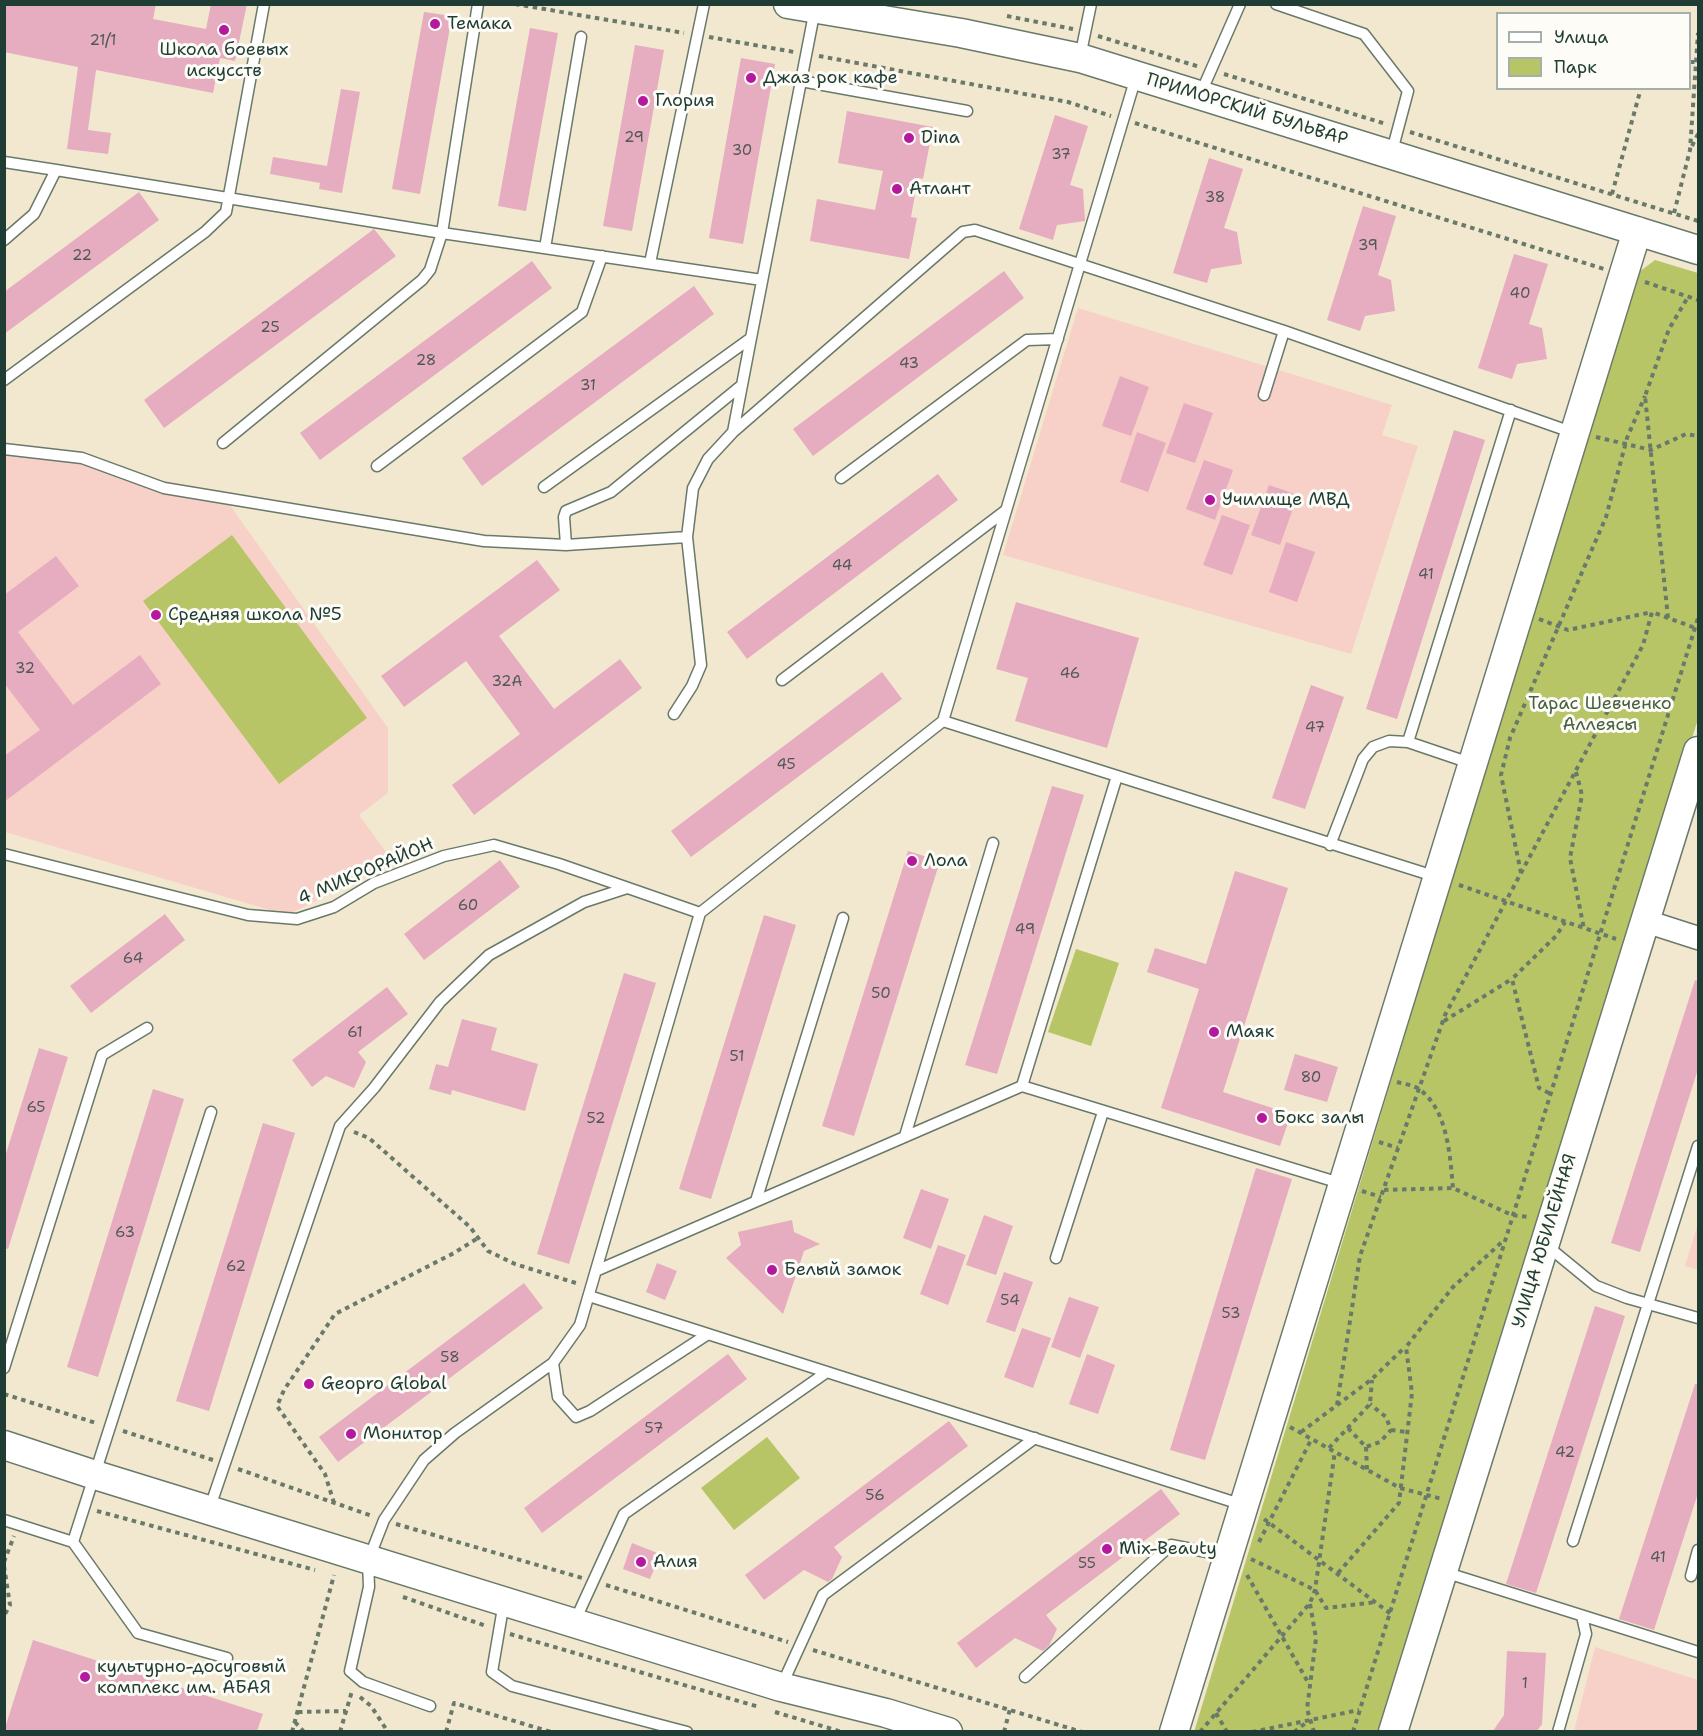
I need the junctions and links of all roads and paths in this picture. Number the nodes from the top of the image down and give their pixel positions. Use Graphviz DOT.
graph roads {
  1 [pos="264,4"];
  2 [pos="478,4"];
  3 [pos="515,4"];
  4 [pos="704,4"];
  5 [pos="1091,4"];
  6 [pos="1240,4"];
  7 [pos="1276,4"];
  8 [pos="801,7"];
  9 [pos="878,12"];
  10 [pos="999,15"];
  11 [pos="1698,33"];
  12 [pos="699,36"];
  13 [pos="581,37"];
  14 [pos="1082,45"];
  15 [pos="806,54"];
  16 [pos="1691,62"];
  17 [pos="1696,62"];
  18 [pos="1137,76"];
  19 [pos="801,81"];
  20 [pos="1205,83"];
  21 [pos="1640,90"];
  22 [pos="967,111"];
  23 [pos="1124,120"];
  24 [pos="1698,134"];
  25 [pos="1395,142"];
  26 [pos="1690,150"];
  27 [pos="4,162"];
  28 [pos="56,170"];
  29 [pos="1612,194"];
  30 [pos="230,198"];
  31 [pos="1674,213"];
  32 [pos="1698,221"];
  33 [pos="1637,231"];
  34 [pos="442,233"];
  35 [pos="4,240"];
  36 [pos="545,248"];
  37 [pos="1698,250"];
  38 [pos="602,256"];
  39 [pos="650,263"];
  40 [pos="1080,266"];
  41 [pos="1624,275"];
  42 [pos="762,280"];
  43 [pos="1688,297"];
  44 [pos="1698,300"];
  45 [pos="1284,331"];
  46 [pos="751,338"];
  47 [pos="1058,339"];
  48 [pos="4,380"];
  49 [pos="742,385"];
  50 [pos="1264,395"];
  51 [pos="1645,396"];
  52 [pos="1511,410"];
  53 [pos="733,432"];
  54 [pos="1575,433"];
  55 [pos="1698,436"];
  56 [pos="223,443"];
  57 [pos="1626,443"];
  58 [pos="4,449"];
  59 [pos="1651,450"];
  60 [pos="377,466"];
  61 [pos="841,478"];
  62 [pos="544,487"];
  63 [pos="1006,511"];
  64 [pos="687,537"];
  65 [pos="566,545"];
  66 [pos="1520,612"];
  67 [pos="1652,612"];
  68 [pos="1668,618"];
  69 [pos="1698,618"];
  70 [pos="1558,626"];
  71 [pos="1697,628"];
  72 [pos="782,680"];
  73 [pos="674,714"];
  74 [pos="943,720"];
  75 [pos="1408,742"];
  76 [pos="1698,751"];
  77 [pos="1473,764"];
  78 [pos="1576,771"];
  79 [pos="1117,776"];
  80 [pos="993,843"];
  81 [pos="1330,845"];
  82 [pos="4,854"];
  83 [pos="1521,874"];
  84 [pos="1438,877"];
  85 [pos="627,888"];
  86 [pos="1506,902"];
  87 [pos="700,913"];
  88 [pos="843,918"];
  89 [pos="1565,922"];
  90 [pos="1584,929"];
  91 [pos="1641,933"];
  92 [pos="1599,934"];
  93 [pos="1698,938"];
  94 [pos="1512,979"];
  95 [pos="1443,1021"];
  96 [pos="147,1028"];
  97 [pos="1390,1080"];
  98 [pos="1022,1086"];
  99 [pos="1419,1089"];
  100 [pos="1549,1093"];
  101 [pos="212,1112"];
  102 [pos="1103,1112"];
  103 [pos="340,1126"];
  104 [pos="905,1136"];
  105 [pos="1369,1139"];
  106 [pos="1698,1146"];
  107 [pos="1398,1148"];
  108 [pos="1347,1186"];
  109 [pos="1453,1188"];
  110 [pos="1383,1190"];
  111 [pos="1381,1197"];
  112 [pos="756,1201"];
  113 [pos="1512,1215"];
  114 [pos="1547,1231"];
  115 [pos="478,1238"];
  116 [pos="1504,1240"];
  117 [pos="1056,1257"];
  118 [pos="598,1270"];
  119 [pos="589,1296"];
  120 [pos="1647,1302"];
  121 [pos="1698,1318"];
  122 [pos="708,1334"];
  123 [pos="1406,1347"];
  124 [pos="553,1363"];
  125 [pos="4,1368"];
  126 [pos="827,1372"];
  127 [pos="1372,1379"];
  128 [pos="4,1394"];
  129 [pos="1370,1404"];
  130 [pos="1336,1405"];
  131 [pos="1269,1422"];
  132 [pos="110,1427"];
  133 [pos="1348,1428"];
  134 [pos="1390,1430"];
  135 [pos="1300,1432"];
  136 [pos="1407,1432"];
  137 [pos="1035,1438"];
  138 [pos="1312,1438"];
  139 [pos="4,1445"];
  140 [pos="1366,1447"];
  141 [pos="1329,1448"];
  142 [pos="1335,1451"];
  143 [pos="223,1464"];
  144 [pos="1366,1471"];
  145 [pos="94,1475"];
  146 [pos="1400,1488"];
  147 [pos="1427,1495"];
  148 [pos="334,1503"];
  149 [pos="1463,1504"];
  150 [pos="1244,1505"];
  151 [pos="84,1509"];
  152 [pos="209,1510"];
  153 [pos="4,1520"];
  154 [pos="384,1521"];
  155 [pos="1269,1523"];
  156 [pos="18,1524"];
  157 [pos="1573,1541"];
  158 [pos="73,1542"];
  159 [pos="1698,1550"];
  160 [pos="1319,1558"];
  161 [pos="1241,1562"];
  162 [pos="4,1564"];
  163 [pos="1443,1571"];
  164 [pos="1338,1573"];
  165 [pos="368,1574"];
  166 [pos="334,1575"];
  167 [pos="1691,1576"];
  168 [pos="593,1581"];
  169 [pos="1315,1590"];
  170 [pos="504,1602"];
  171 [pos="1376,1602"];
  172 [pos="1310,1603"];
  173 [pos="1391,1614"];
  174 [pos="4,1616"];
  175 [pos="1582,1616"];
  176 [pos="574,1623"];
  177 [pos="500,1631"];
  178 [pos="1281,1638"];
  179 [pos="800,1646"];
  180 [pos="1698,1652"];
  181 [pos="227,1658"];
  182 [pos="356,1676"];
  183 [pos="1026,1677"];
  184 [pos="1309,1684"];
  185 [pos="352,1691"];
  186 [pos="777,1699"];
  187 [pos="430,1706"];
  188 [pos="762,1708"];
  189 [pos="1010,1709"];
  190 [pos="1360,1710"];
  191 [pos="346,1711"];
  192 [pos="298,1712"];
  193 [pos="1216,1713"];
  194 [pos="1310,1720"];
  195 [pos="295,1722"];
  196 [pos="292,1731"];
  197 [pos="304,1731"];
  198 [pos="340,1731"];
  199 [pos="388,1731"];
  200 [pos="446,1731"];
  201 [pos="551,1731"];
  202 [pos="687,1731"];
  203 [pos="842,1731"];
  204 [pos="948,1731"];
  205 [pos="1004,1731"];
  206 [pos="1082,1731"];
  207 [pos="1174,1731"];
  208 [pos="1200,1731"];
  209 [pos="1227,1731"];
  210 [pos="1252,1731"];
  211 [pos="1294,1731"];
  212 [pos="1314,1731"];
  213 [pos="1353,1731"];
  214 [pos="1394,1731"];
  215 [pos="1558,1731"];
  1 -- 30 [label="lane"];
  2 -- 34 [label="lane"];
  3 -- 12 [label="path"];
  4 -- 12 [label="lane"];
  5 -- 14 [label="lane"];
  6 -- 20 [label="lane"];
  7 -- 25 [label="lane"];
  8 -- 9 [label="street, ПРИМОРСКИЙ БУЛЬВАР"];
  8 -- 15 [label="lane"];
  9 -- 14 [label="street, ПРИМОРСКИЙ БУЛЬВАР"];
  10 -- 14 [label="path"];
  11 -- 17 [label="path"];
  12 -- 15 [label="path"];
  12 -- 39 [label="lane"];
  13 -- 36 [label="lane"];
  14 -- 18 [label="street, ПРИМОРСКИЙ БУЛЬВАР"];
  14 -- 20 [label="path"];
  15 -- 19 [label="lane"];
  15 -- 23 [label="path"];
  16 -- 17 [label="path"];
  17 -- 26 [label="path"];
  18 -- 20 [label="street, ПРИМОРСКИЙ БУЛЬВАР"];
  18 -- 23 [label="lane"];
  19 -- 22 [label="lane"];
  19 -- 42 [label="lane"];
  20 -- 25 [label="street, ПРИМОРСКИЙ БУЛЬВАР"];
  20 -- 25 [label="path"];
  21 -- 29 [label="path"];
  23 -- 40 [label="lane"];
  23 -- 41 [label="path"];
  24 -- 26 [label="path"];
  25 -- 29 [label="path"];
  25 -- 33 [label="street, ПРИМОРСКИЙ БУЛЬВАР"];
  26 -- 31 [label="path"];
  27 -- 28 [label="lane"];
  28 -- 30 [label="lane"];
  28 -- 35 [label="lane"];
  29 -- 31 [label="path"];
  30 -- 34 [label="lane"];
  30 -- 48 [label="lane"];
  31 -- 32 [label="path"];
  33 -- 37 [label="street, ПРИМОРСКИЙ БУЛЬВАР"];
  33 -- 41 [label="street"];
  34 -- 36 [label="lane"];
  34 -- 56 [label="lane"];
  36 -- 38 [label="lane"];
  38 -- 39 [label="lane"];
  38 -- 60 [label="lane"];
  39 -- 42 [label="lane"];
  40 -- 45 [label="lane"];
  40 -- 47 [label="lane"];
  40 -- 53 [label="lane"];
  41 -- 43 [label="path"];
  41 -- 54 [label="street"];
  42 -- 46 [label="lane"];
  43 -- 44 [label="path"];
  43 -- 51 [label="path"];
  45 -- 50 [label="lane"];
  45 -- 52 [label="lane"];
  46 -- 49 [label="lane"];
  46 -- 62 [label="lane"];
  47 -- 61 [label="lane"];
  47 -- 63 [label="lane"];
  49 -- 53 [label="lane"];
  49 -- 65 [label="lane"];
  51 -- 57 [label="path"];
  51 -- 59 [label="path"];
  52 -- 54 [label="lane"];
  52 -- 75 [label="lane"];
  53 -- 64 [label="lane"];
  54 -- 57 [label="path"];
  54 -- 66 [label="street"];
  55 -- 59 [label="path"];
  57 -- 59 [label="path"];
  57 -- 70 [label="path"];
  58 -- 65 [label="lane"];
  59 -- 68 [label="path"];
  63 -- 72 [label="lane"];
  63 -- 74 [label="lane"];
  64 -- 65 [label="lane"];
  64 -- 73 [label="lane"];
  66 -- 70 [label="path"];
  66 -- 77 [label="street"];
  67 -- 68 [label="path"];
  67 -- 70 [label="path"];
  67 -- 78 [label="path"];
  68 -- 71 [label="path"];
  69 -- 71 [label="path"];
  70 -- 83 [label="path"];
  71 -- 92 [label="path"];
  74 -- 79 [label="lane"];
  74 -- 87 [label="lane"];
  75 -- 77 [label="lane"];
  75 -- 81 [label="lane"];
  76 -- 91 [label="street, УЛИЦА ЮБИЛЕЙНАЯ"];
  77 -- 84 [label="street"];
  78 -- 83 [label="path"];
  78 -- 90 [label="path"];
  79 -- 81 [label="lane"];
  79 -- 98 [label="lane"];
  80 -- 104 [label="lane"];
  81 -- 84 [label="lane"];
  82 -- 85 [label="lane, 4 МИКРОРАЙОН"];
  83 -- 86 [label="path"];
  84 -- 86 [label="path"];
  84 -- 108 [label="street"];
  85 -- 87 [label="lane, 4 МИКРОРАЙОН"];
  85 -- 103 [label="lane"];
  86 -- 89 [label="path"];
  86 -- 95 [label="path"];
  87 -- 118 [label="lane"];
  88 -- 112 [label="lane"];
  89 -- 90 [label="path"];
  89 -- 94 [label="path"];
  90 -- 92 [label="path"];
  91 -- 92 [label="path"];
  91 -- 93 [label="street"];
  91 -- 114 [label="street, УЛИЦА ЮБИЛЕЙНАЯ"];
  92 -- 100 [label="path"];
  94 -- 95 [label="path"];
  94 -- 100 [label="path"];
  95 -- 99 [label="path"];
  96 -- 125 [label="lane"];
  97 -- 99 [label="path"];
  98 -- 102 [label="lane"];
  98 -- 104 [label="lane"];
  99 -- 107 [label="path"];
  99 -- 109 [label="path"];
  100 -- 113 [label="path"];
  101 -- 132 [label="lane"];
  102 -- 108 [label="lane"];
  102 -- 117 [label="lane"];
  103 -- 115 [label="path"];
  103 -- 143 [label="lane"];
  104 -- 112 [label="lane"];
  105 -- 107 [label="path"];
  106 -- 120 [label="lane"];
  107 -- 110 [label="path"];
  108 -- 111 [label="path"];
  108 -- 131 [label="street"];
  109 -- 110 [label="path"];
  109 -- 113 [label="path"];
  110 -- 111 [label="path"];
  111 -- 130 [label="path"];
  112 -- 118 [label="lane"];
  113 -- 114 [label="path"];
  113 -- 116 [label="path"];
  114 -- 120 [label="lane"];
  114 -- 149 [label="street, УЛИЦА ЮБИЛЕЙНАЯ"];
  115 -- 119 [label="path"];
  115 -- 148 [label="path"];
  116 -- 123 [label="path"];
  116 -- 147 [label="path"];
  118 -- 119 [label="lane"];
  119 -- 122 [label="lane"];
  119 -- 124 [label="lane"];
  120 -- 121 [label="lane"];
  120 -- 157 [label="lane"];
  122 -- 124 [label="lane"];
  122 -- 126 [label="lane"];
  123 -- 127 [label="path"];
  123 -- 136 [label="path"];
  124 -- 154 [label="lane"];
  126 -- 137 [label="lane"];
  126 -- 168 [label="lane"];
  127 -- 129 [label="path"];
  127 -- 130 [label="path"];
  128 -- 132 [label="path"];
  129 -- 133 [label="path"];
  129 -- 134 [label="path"];
  130 -- 135 [label="path"];
  131 -- 135 [label="path"];
  131 -- 150 [label="street"];
  132 -- 143 [label="path"];
  132 -- 145 [label="lane"];
  133 -- 140 [label="path"];
  133 -- 141 [label="path"];
  134 -- 136 [label="path"];
  134 -- 140 [label="path"];
  135 -- 138 [label="path"];
  136 -- 146 [label="path"];
  137 -- 150 [label="lane"];
  137 -- 179 [label="lane"];
  138 -- 141 [label="path"];
  138 -- 155 [label="path"];
  139 -- 145 [label="street"];
  140 -- 144 [label="path"];
  141 -- 142 [label="path"];
  142 -- 144 [label="path"];
  142 -- 160 [label="path"];
  143 -- 148 [label="path"];
  143 -- 152 [label="lane"];
  144 -- 146 [label="path"];
  145 -- 151 [label="lane"];
  145 -- 152 [label="street"];
  146 -- 147 [label="path"];
  146 -- 164 [label="path"];
  147 -- 149 [label="path"];
  147 -- 173 [label="path"];
  148 -- 154 [label="path"];
  149 -- 163 [label="street, УЛИЦА ЮБИЛЕЙНАЯ"];
  150 -- 155 [label="path"];
  150 -- 161 [label="street"];
  151 -- 158 [label="lane"];
  151 -- 166 [label="path"];
  152 -- 165 [label="street"];
  153 -- 156 [label="lane"];
  154 -- 165 [label="lane"];
  154 -- 168 [label="path"];
  155 -- 160 [label="path"];
  155 -- 161 [label="path"];
  156 -- 158 [label="lane"];
  156 -- 162 [label="path"];
  158 -- 181 [label="lane"];
  159 -- 167 [label="lane"];
  160 -- 164 [label="path"];
  160 -- 169 [label="path"];
  161 -- 169 [label="path"];
  161 -- 178 [label="path"];
  161 -- 183 [label="lane"];
  161 -- 207 [label="street"];
  162 -- 174 [label="path"];
  163 -- 175 [label="lane"];
  163 -- 214 [label="street, УЛИЦА ЮБИЛЕЙНАЯ"];
  164 -- 171 [label="path"];
  165 -- 166 [label="path"];
  165 -- 170 [label="street"];
  165 -- 177 [label="path"];
  165 -- 182 [label="lane"];
  166 -- 192 [label="path"];
  168 -- 176 [label="lane"];
  168 -- 179 [label="path"];
  169 -- 171 [label="path"];
  169 -- 172 [label="path"];
  170 -- 176 [label="street"];
  170 -- 177 [label="lane"];
  171 -- 173 [label="path"];
  172 -- 178 [label="path"];
  172 -- 184 [label="path"];
  173 -- 190 [label="path"];
  175 -- 180 [label="lane"];
  175 -- 215 [label="lane"];
  176 -- 186 [label="street"];
  177 -- 188 [label="path"];
  177 -- 202 [label="lane"];
  178 -- 184 [label="path"];
  178 -- 193 [label="path"];
  179 -- 186 [label="lane"];
  179 -- 189 [label="path"];
  182 -- 185 [label="path"];
  182 -- 187 [label="lane"];
  184 -- 194 [label="path"];
  185 -- 191 [label="path"];
  185 -- 199 [label="path"];
  186 -- 203 [label="path"];
  186 -- 204 [label="street"];
  189 -- 205 [label="path"];
  189 -- 206 [label="path"];
  190 -- 194 [label="path"];
  190 -- 213 [label="path"];
  191 -- 192 [label="path"];
  191 -- 198 [label="path"];
  192 -- 195 [label="path"];
  193 -- 208 [label="path"];
  193 -- 209 [label="path"];
  194 -- 210 [label="path"];
  194 -- 211 [label="path"];
  194 -- 212 [label="path"];
  195 -- 196 [label="path"];
  195 -- 197 [label="path"];
  200 -- 201 [label="path"];
}
